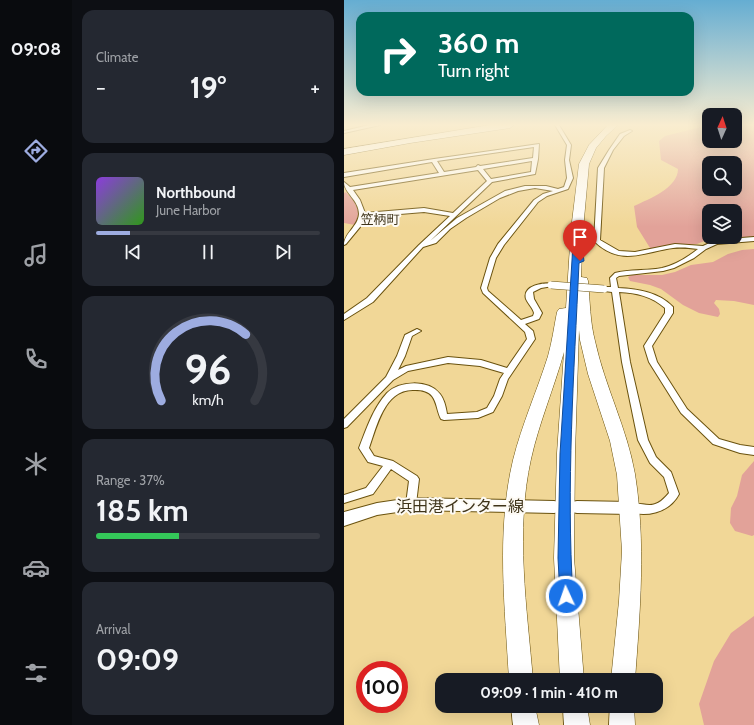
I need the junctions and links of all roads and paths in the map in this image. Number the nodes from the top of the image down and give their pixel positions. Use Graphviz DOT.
graph roads {
  1 [pos="442,159"];
  2 [pos="536,159"];
  3 [pos="567,159"];
  4 [pos="586,159"];
  5 [pos="606,159"];
  6 [pos="434,160"];
  7 [pos="478,168"];
  8 [pos="442,174"];
  9 [pos="344,175"];
  10 [pos="490,181"];
  11 [pos="344,184"];
  12 [pos="349,189"];
  13 [pos="558,190"];
  14 [pos="362,215"];
  15 [pos="455,215"];
  16 [pos="577,230"];
  17 [pos="754,239"];
  18 [pos="344,242"];
  19 [pos="420,246"];
  20 [pos="704,248"];
  21 [pos="574,284"];
  22 [pos="615,290"];
  23 [pos="344,318"];
  24 [pos="520,323"];
  25 [pos="417,331"];
  26 [pos="509,372"];
  27 [pos="390,378"];
  28 [pos="344,425"];
  29 [pos="754,451"];
  30 [pos="390,464"];
  31 [pos="344,499"];
  32 [pos="411,504"];
  33 [pos="515,506"];
  34 [pos="554,507"];
  35 [pos="577,508"];
  36 [pos="630,508"];
  37 [pos="344,519"];
  38 [pos="521,673"];
  39 [pos="572,673"];
  40 [pos="624,673"];
  41 [pos="524,713"];
  42 [pos="576,713"];
  43 [pos="622,713"];
  44 [pos="526,725"];
  45 [pos="577,725"];
  46 [pos="622,725"];
  1 -- 6 [label="street"];
  2 -- 7 [label="street"];
  2 -- 10 [label="street"];
  3 -- 13 [label="street"];
  4 -- 16 [label="highway"];
  5 -- 20 [label="street"];
  6 -- 8 [label="street"];
  6 -- 9 [label="street"];
  7 -- 8 [label="street"];
  7 -- 10 [label="street"];
  8 -- 12 [label="street"];
  10 -- 15 [label="street"];
  11 -- 12 [label="street"];
  12 -- 14 [label="street"];
  13 -- 19 [label="street"];
  13 -- 24 [label="street"];
  14 -- 15 [label="street"];
  14 -- 18 [label="street"];
  15 -- 19 [label="street"];
  16 -- 21 [label="highway"];
  16 -- 36 [label="highway"];
  17 -- 20 [label="street"];
  19 -- 23 [label="street"];
  20 -- 22 [label="street"];
  21 -- 33 [label="highway"];
  21 -- 39 [label="highway"];
  22 -- 24 [label="street, bridge"];
  22 -- 29 [label="street"];
  22 -- 36 [label="street"];
  24 -- 26 [label="street"];
  25 -- 27 [label="street"];
  26 -- 27 [label="street"];
  26 -- 30 [label="street"];
  27 -- 28 [label="street"];
  30 -- 31 [label="street"];
  30 -- 32 [label="street"];
  32 -- 33 [label="main road, 浜田港インター線"];
  32 -- 37 [label="main road, 浜田港インター線"];
  33 -- 34 [label="main road, 浜田港インター線"];
  33 -- 38 [label="highway"];
  35 -- 36 [label="main road"];
  36 -- 40 [label="highway"];
  41 -- 44 [label="highway"];
  42 -- 45 [label="highway"];
  43 -- 46 [label="highway"];
}
